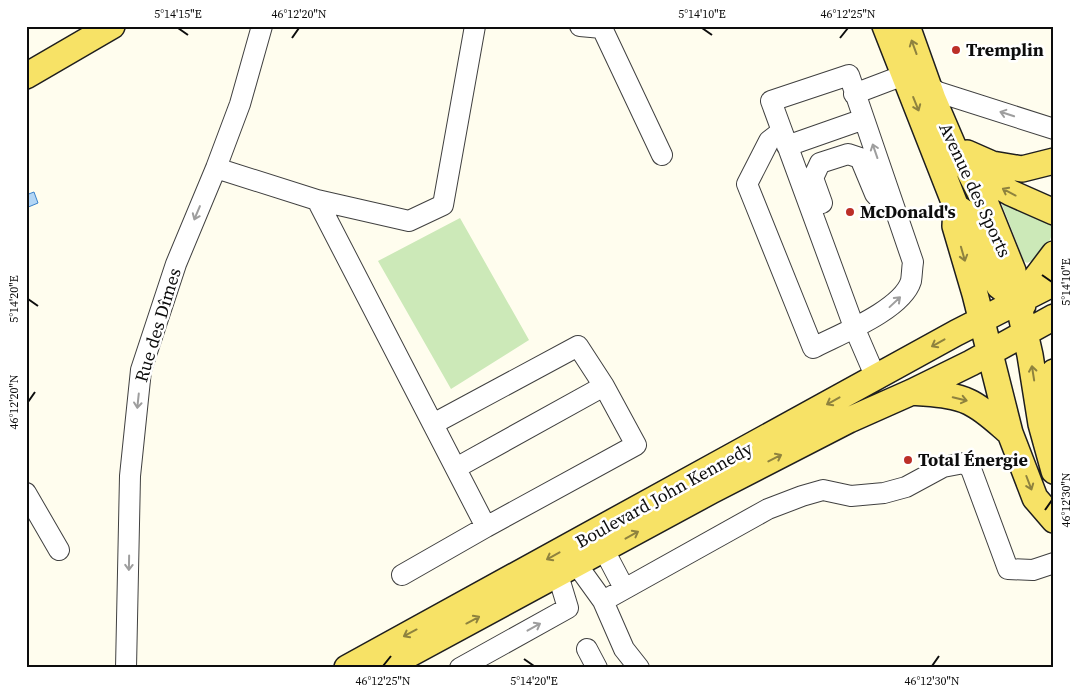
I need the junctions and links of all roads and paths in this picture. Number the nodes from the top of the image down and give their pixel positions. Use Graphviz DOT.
graph roads {
  1 [pos="112,26"];
  2 [pos="262,26"];
  3 [pos="475,26"];
  4 [pos="580,26"];
  5 [pos="886,26"];
  6 [pos="907,26"];
  7 [pos="904,75"];
  8 [pos="26,76"];
  9 [pos="928,86"];
  10 [pos="854,94"];
  11 [pos="864,119"];
  12 [pos="1054,129"];
  13 [pos="784,139"];
  14 [pos="954,148"];
  15 [pos="662,155"];
  16 [pos="1054,161"];
  17 [pos="216,168"];
  18 [pos="317,200"];
  19 [pos="956,207"];
  20 [pos="1054,212"];
  21 [pos="899,221"];
  22 [pos="1054,254"];
  23 [pos="830,261"];
  24 [pos="1054,283"];
  25 [pos="1018,302"];
  26 [pos="1051,319"];
  27 [pos="854,327"];
  28 [pos="1025,333"];
  29 [pos="985,337"];
  30 [pos="1054,372"];
  31 [pos="876,378"];
  32 [pos="604,386"];
  33 [pos="912,392"];
  34 [pos="850,420"];
  35 [pos="433,424"];
  36 [pos="1041,424"];
  37 [pos="1010,433"];
  38 [pos="456,468"];
  39 [pos="1054,471"];
  40 [pos="26,493"];
  41 [pos="1054,520"];
  42 [pos="486,527"];
  43 [pos="59,550"];
  44 [pos="604,550"];
  45 [pos="1054,563"];
  46 [pos="567,570"];
  47 [pos="402,575"];
  48 [pos="624,588"];
  49 [pos="603,600"];
  50 [pos="587,649"];
  51 [pos="126,668"];
  52 [pos="347,668"];
  53 [pos="384,668"];
  54 [pos="460,668"];
  55 [pos="597,668"];
  56 [pos="639,668"];
  1 -- 8 [label="main road"];
  2 -- 17 [label="street, Rue des Dîmes"];
  3 -- 18 [label="street"];
  4 -- 15 [label="street"];
  5 -- 7 [label="main road, Avenue des Sports"];
  9 -- 6 [label="main road, Avenue des Sports, one-way"];
  7 -- 10 [label="street"];
  7 -- 19 [label="main road, Avenue des Sports, one-way"];
  12 -- 9 [label="street, one-way"];
  9 -- 14 [label="main road, Avenue des Sports"];
  10 -- 11 [label="street"];
  10 -- 13 [label="street"];
  11 -- 13 [label="street"];
  21 -- 11 [label="street, one-way"];
  13 -- 23 [label="street"];
  13 -- 27 [label="street"];
  14 -- 16 [label="main road"];
  20 -- 14 [label="main road, one-way"];
  14 -- 25 [label="main road, Avenue des Sports"];
  17 -- 18 [label="street"];
  17 -- 51 [label="street, Rue des Dîmes, one-way"];
  18 -- 35 [label="street"];
  19 -- 25 [label="main road, Avenue des Sports"];
  19 -- 29 [label="main road, Avenue des Sports, one-way"];
  21 -- 23 [label="street"];
  27 -- 21 [label="street, one-way"];
  22 -- 25 [label="main road"];
  23 -- 27 [label="street"];
  24 -- 25 [label="main road"];
  25 -- 26 [label="main road"];
  25 -- 28 [label="main road"];
  25 -- 29 [label="main road"];
  26 -- 28 [label="main road"];
  27 -- 31 [label="street"];
  28 -- 29 [label="main road"];
  36 -- 28 [label="main road, one-way"];
  29 -- 31 [label="main road, Boulevard John Kennedy, one-way"];
  29 -- 33 [label="main road, Boulevard John Kennedy"];
  29 -- 34 [label="main road, Boulevard John Kennedy"];
  29 -- 37 [label="main road, Avenue des Sports"];
  30 -- 36 [label="main road"];
  31 -- 52 [label="main road, Boulevard John Kennedy, one-way"];
  32 -- 35 [label="street"];
  32 -- 38 [label="street"];
  32 -- 42 [label="street"];
  33 -- 34 [label="main road, Boulevard John Kennedy"];
  33 -- 37 [label="main road, one-way"];
  44 -- 34 [label="main road, Boulevard John Kennedy, one-way"];
  35 -- 38 [label="street"];
  36 -- 39 [label="main road"];
  37 -- 41 [label="main road, Avenue des Sports, one-way"];
  38 -- 42 [label="street"];
  40 -- 43 [label="street"];
  42 -- 47 [label="street"];
  44 -- 46 [label="main road, Boulevard John Kennedy"];
  44 -- 48 [label="street"];
  45 -- 48 [label="street"];
  46 -- 49 [label="street"];
  53 -- 46 [label="main road, Boulevard John Kennedy, one-way"];
  54 -- 46 [label="street, one-way"];
  48 -- 49 [label="street"];
  49 -- 56 [label="street"];
  50 -- 55 [label="street"];
}
